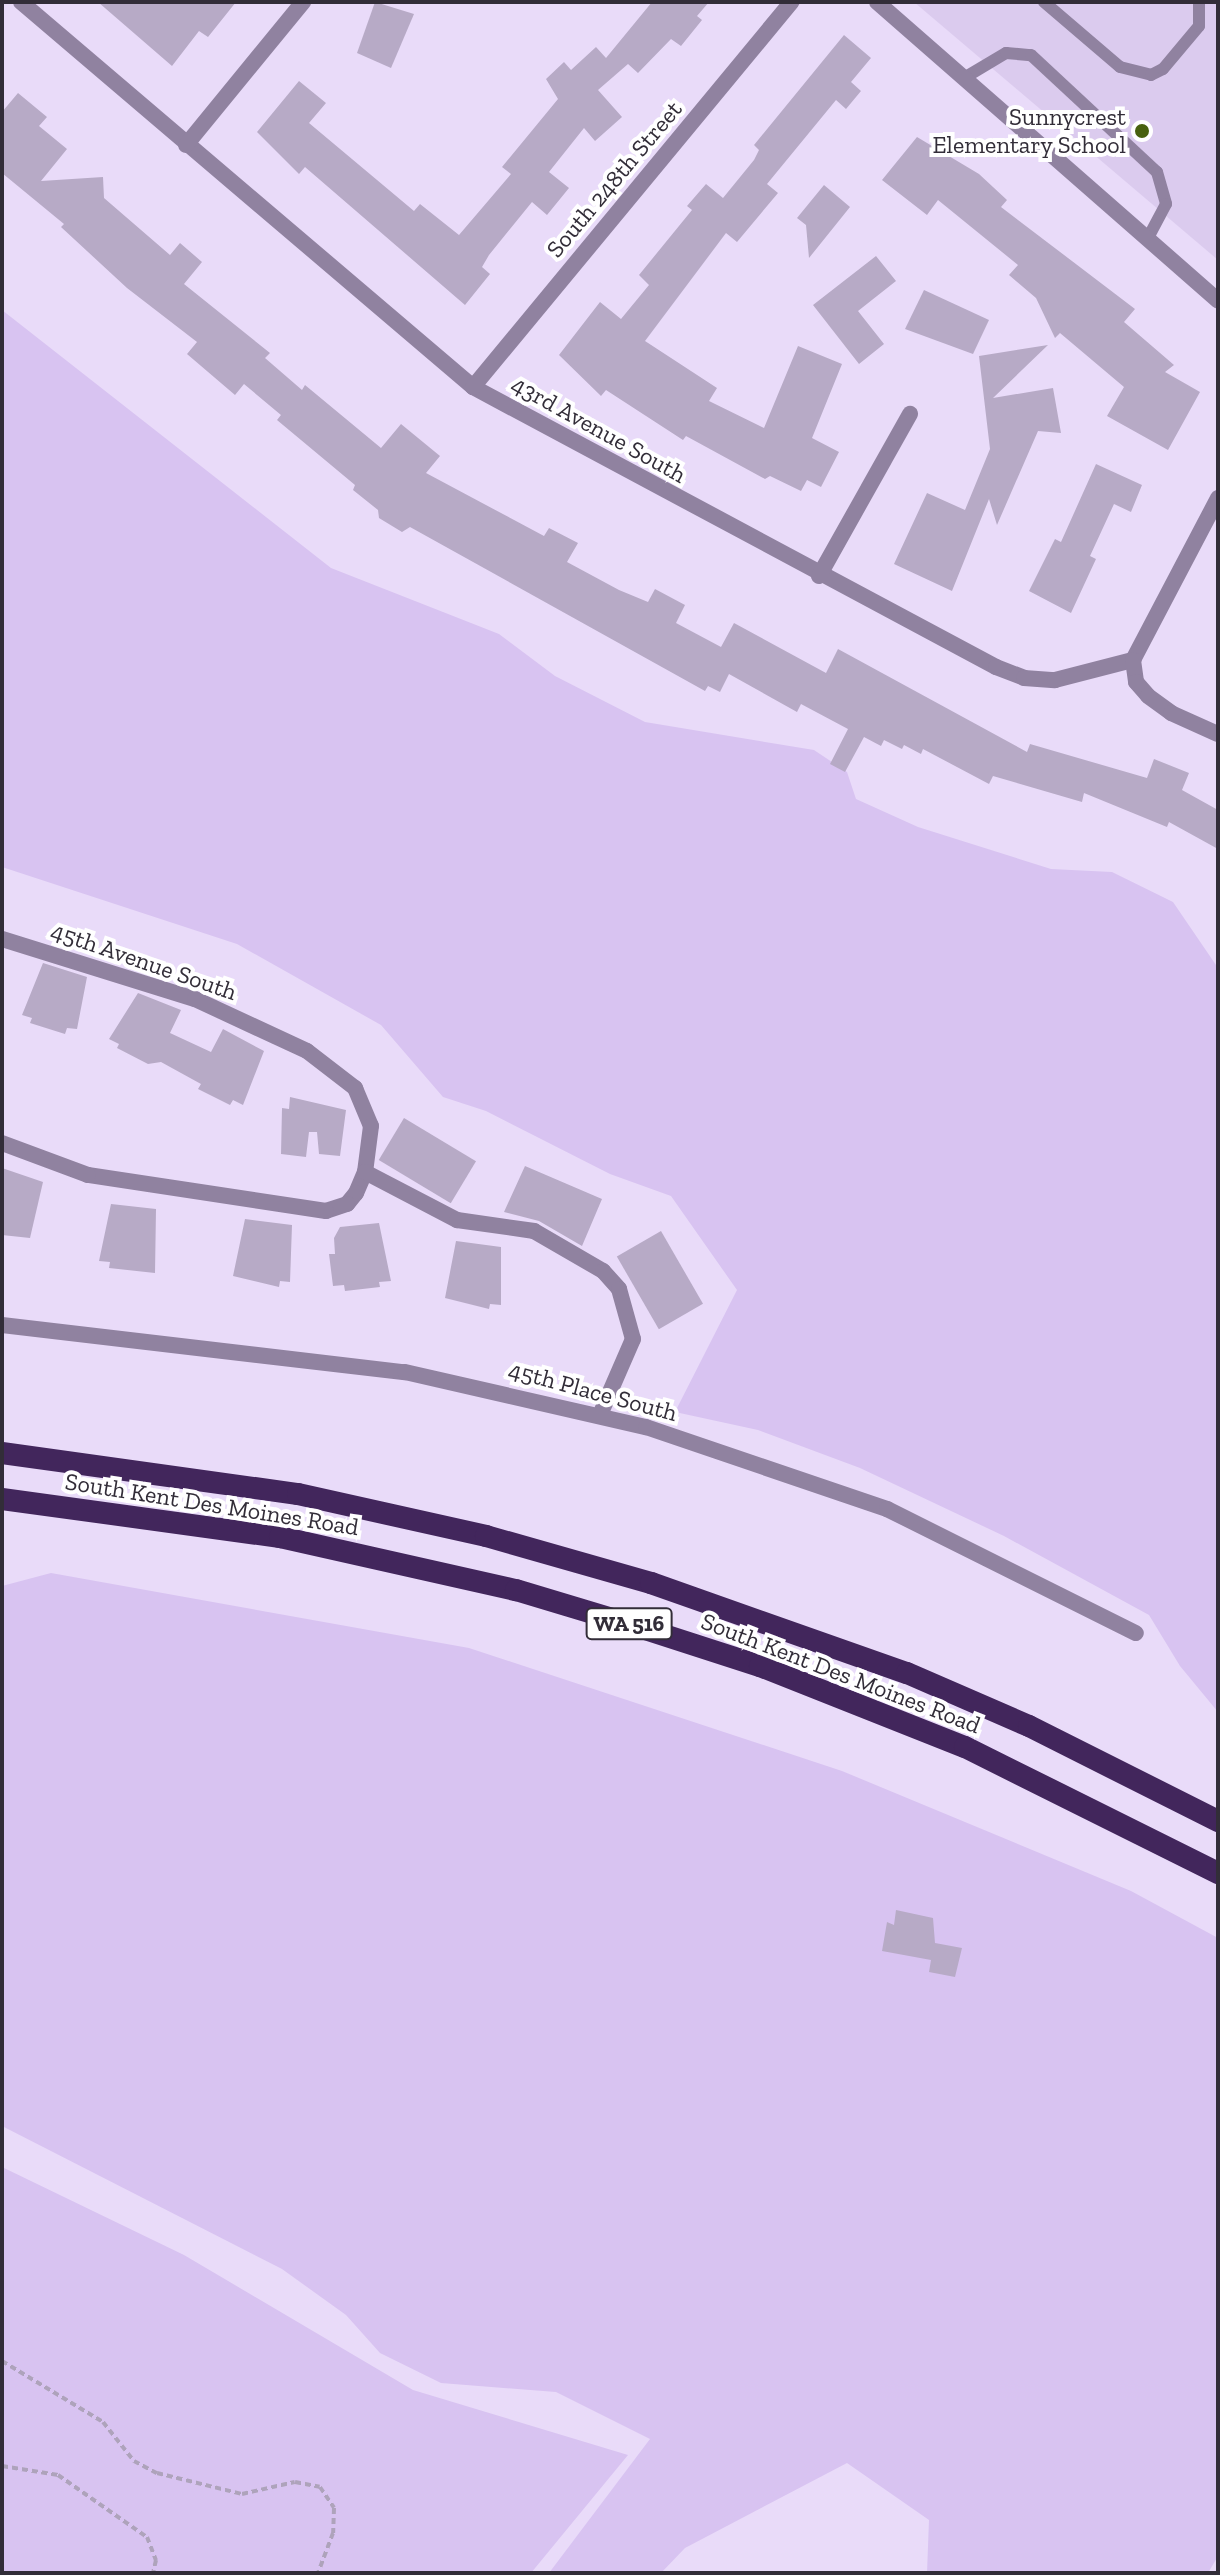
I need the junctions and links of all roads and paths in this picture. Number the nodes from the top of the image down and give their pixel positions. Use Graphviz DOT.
graph roads {
  1 [pos="21,2"];
  2 [pos="303,2"];
  3 [pos="792,2"];
  4 [pos="877,2"];
  5 [pos="1044,2"];
  6 [pos="1199,2"];
  7 [pos="964,78"];
  8 [pos="186,145"];
  9 [pos="1147,239"];
  10 [pos="1218,300"];
  11 [pos="473,387"];
  12 [pos="910,414"];
  13 [pos="1218,498"];
  14 [pos="819,576"];
  15 [pos="1133,660"];
  16 [pos="1218,734"];
  17 [pos="2,939"];
  18 [pos="2,1143"];
  19 [pos="365,1172"];
  20 [pos="2,1325"];
  21 [pos="600,1415"];
  22 [pos="2,1453"];
  23 [pos="2,1499"];
  24 [pos="1136,1633"];
  25 [pos="1218,1821"];
  26 [pos="1218,1873"];
  27 [pos="2,2361"];
  28 [pos="2,2466"];
  29 [pos="153,2573"];
  30 [pos="318,2573"];
  1 -- 8 [label="street, 43rd Avenue South"];
  2 -- 8 [label="street"];
  3 -- 11 [label="street, South 248th Street"];
  4 -- 7 [label="street"];
  5 -- 6 [label="lane"];
  7 -- 9 [label="street"];
  7 -- 9 [label="lane"];
  8 -- 11 [label="street, 43rd Avenue South"];
  9 -- 10 [label="street"];
  11 -- 14 [label="street, 43rd Avenue South"];
  12 -- 14 [label="street"];
  13 -- 15 [label="street"];
  14 -- 15 [label="street, 43rd Avenue South"];
  15 -- 16 [label="street"];
  17 -- 19 [label="street, 45th Avenue South"];
  18 -- 19 [label="street, 45th Avenue South"];
  19 -- 21 [label="street"];
  20 -- 21 [label="street, 45th Place South"];
  21 -- 24 [label="street, 45th Place South"];
  22 -- 25 [label="highway, South Kent Des Moines Road / WA 516"];
  23 -- 26 [label="highway, South Kent Des Moines Road / WA 516"];
  27 -- 30 [label="path"];
  28 -- 29 [label="path"];
}
